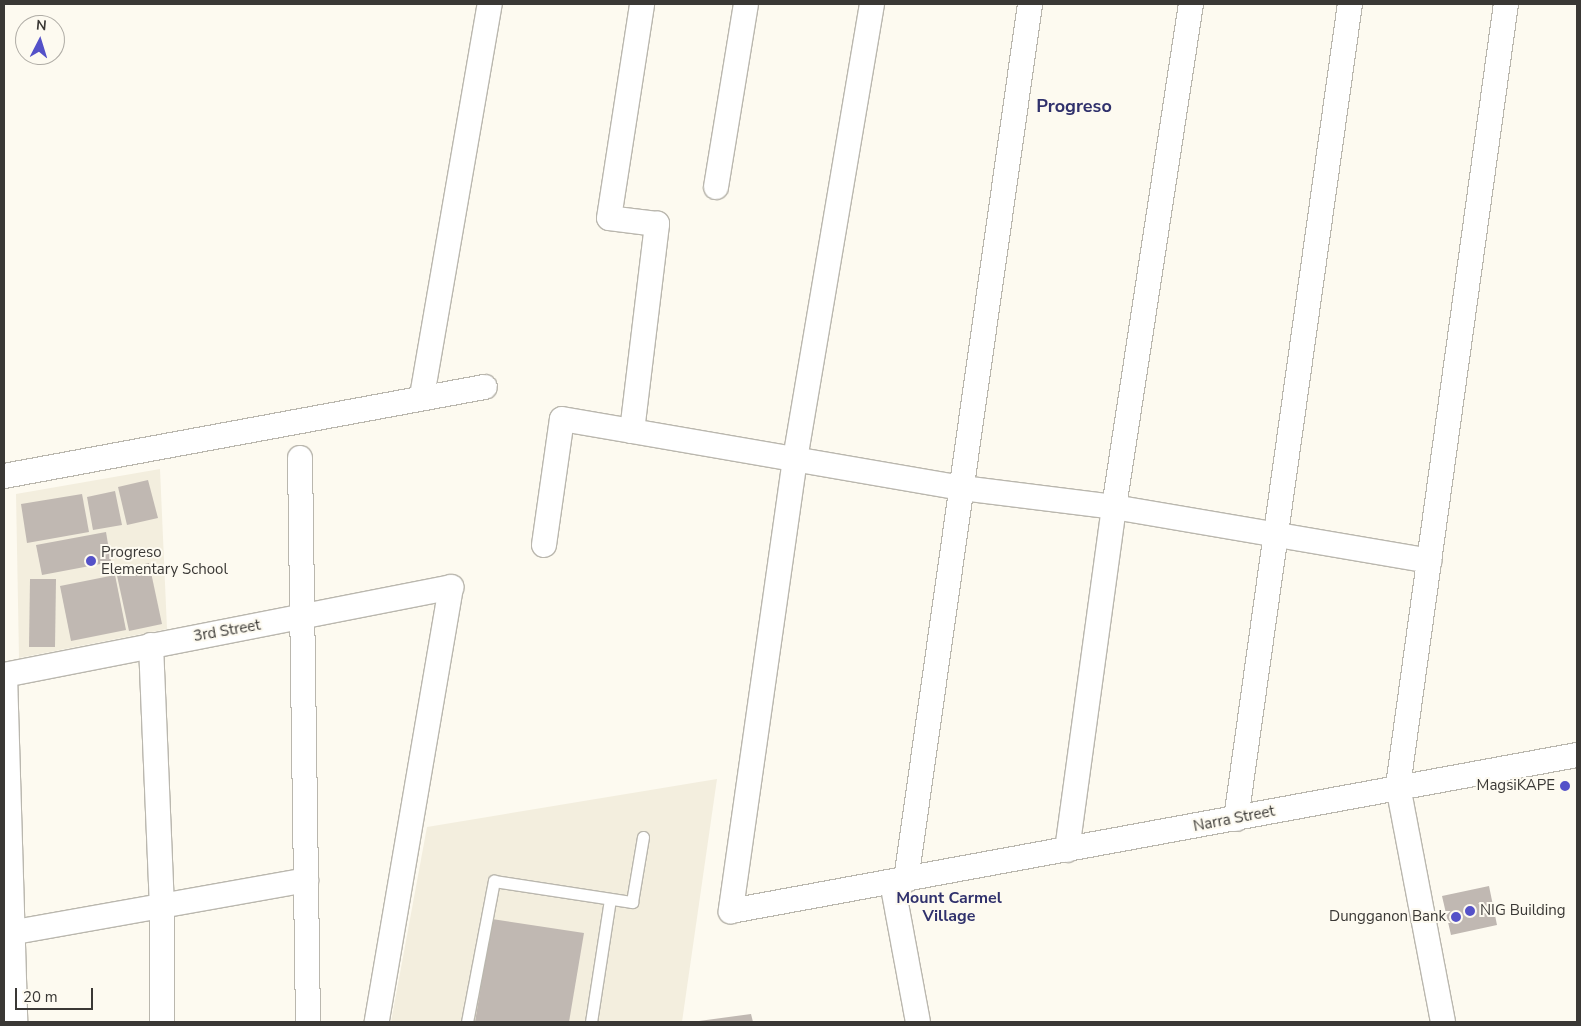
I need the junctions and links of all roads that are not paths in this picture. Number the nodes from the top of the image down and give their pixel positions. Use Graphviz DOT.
graph roads {
  1 [pos="490,4"];
  2 [pos="642,4"];
  3 [pos="746,4"];
  4 [pos="872,4"];
  5 [pos="1030,4"];
  6 [pos="1191,4"];
  7 [pos="1350,4"];
  8 [pos="1506,4"];
  9 [pos="716,187"];
  10 [pos="485,387"];
  11 [pos="422,396"];
  12 [pos="632,432"];
  13 [pos="300,458"];
  14 [pos="795,460"];
  15 [pos="4,476"];
  16 [pos="962,488"];
  17 [pos="1114,507"];
  18 [pos="1277,536"];
  19 [pos="544,545"];
  20 [pos="1429,561"];
  21 [pos="301,619"];
  22 [pos="151,645"];
  23 [pos="4,675"];
  24 [pos="1577,755"];
  25 [pos="1398,786"];
  26 [pos="1236,819"];
  27 [pos="643,837"];
  28 [pos="1067,850"];
  29 [pos="306,880"];
  30 [pos="899,881"];
  31 [pos="610,898"];
  32 [pos="162,905"];
  33 [pos="9,933"];
  34 [pos="15,1022"];
  35 [pos="162,1022"];
  36 [pos="308,1022"];
  37 [pos="377,1022"];
  38 [pos="468,1022"];
  39 [pos="591,1022"];
  40 [pos="918,1022"];
  41 [pos="1443,1022"];
  1 -- 11 [label="street"];
  2 -- 12 [label="street"];
  3 -- 9 [label="street"];
  4 -- 14 [label="street"];
  5 -- 16 [label="street"];
  6 -- 17 [label="street"];
  7 -- 18 [label="street"];
  8 -- 20 [label="street"];
  10 -- 11 [label="street"];
  11 -- 15 [label="street"];
  12 -- 14 [label="street"];
  12 -- 19 [label="street"];
  13 -- 21 [label="street"];
  14 -- 16 [label="street"];
  14 -- 30 [label="street, Narra Street"];
  16 -- 17 [label="street"];
  16 -- 30 [label="street"];
  17 -- 18 [label="street"];
  17 -- 28 [label="street"];
  18 -- 20 [label="street"];
  18 -- 26 [label="street"];
  20 -- 25 [label="street"];
  21 -- 22 [label="street, 3rd Street"];
  21 -- 29 [label="street"];
  21 -- 37 [label="street, 3rd Street"];
  22 -- 23 [label="street, 3rd Street"];
  22 -- 32 [label="street"];
  23 -- 33 [label="street"];
  24 -- 25 [label="street, Narra Street"];
  25 -- 26 [label="street, Narra Street"];
  25 -- 41 [label="street"];
  26 -- 28 [label="street, Narra Street"];
  27 -- 31 [label="lane"];
  28 -- 30 [label="street, Narra Street"];
  29 -- 32 [label="street"];
  29 -- 36 [label="street"];
  30 -- 40 [label="street"];
  31 -- 38 [label="lane"];
  31 -- 39 [label="lane"];
  32 -- 33 [label="street"];
  32 -- 35 [label="street"];
  33 -- 34 [label="street"];
}
